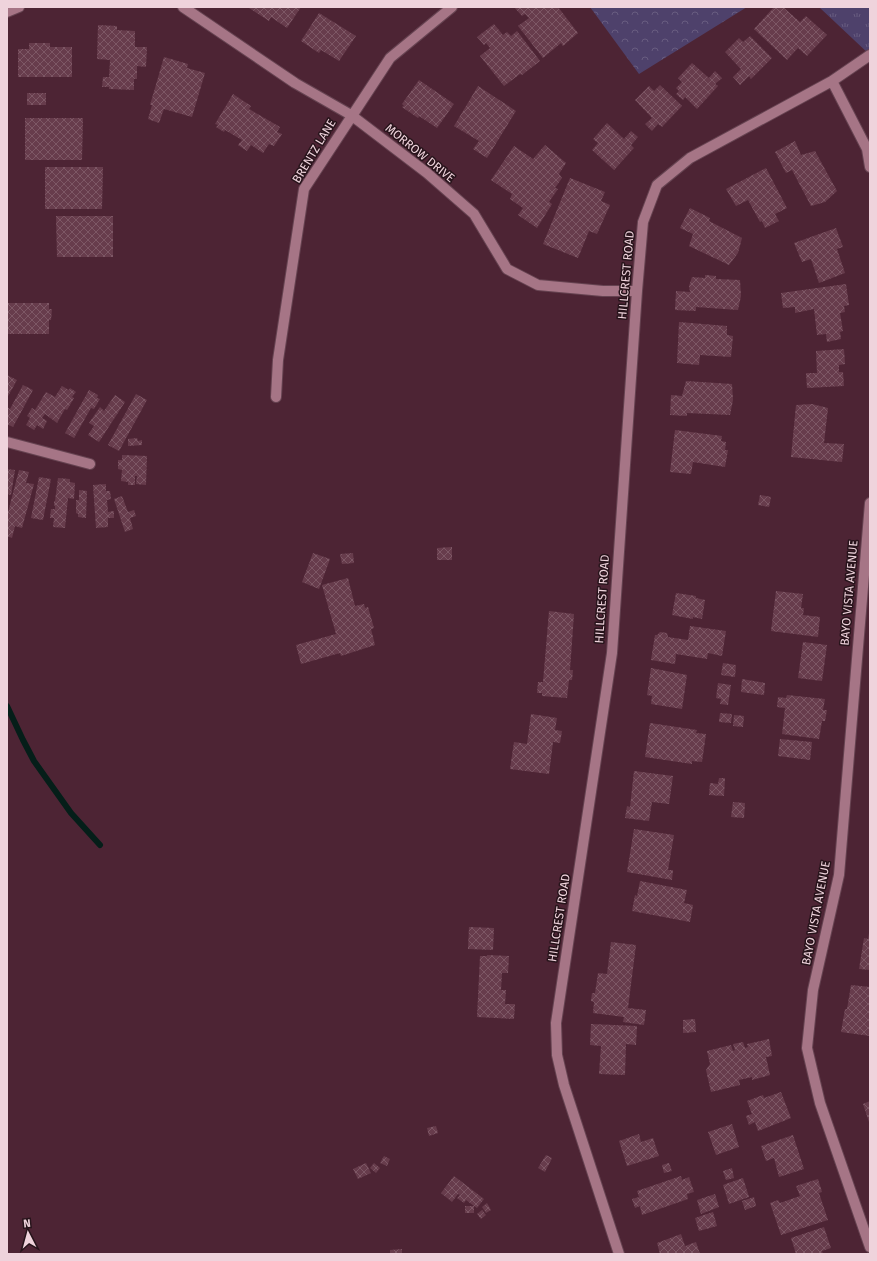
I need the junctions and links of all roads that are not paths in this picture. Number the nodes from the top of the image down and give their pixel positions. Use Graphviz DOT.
graph roads {
  1 [pos="19,7"];
  2 [pos="183,7"];
  3 [pos="452,7"];
  4 [pos="7,12"];
  5 [pos="870,55"];
  6 [pos="832,81"];
  7 [pos="351,115"];
  8 [pos="870,167"];
  9 [pos="637,291"];
  10 [pos="276,397"];
  11 [pos="7,442"];
  12 [pos="90,464"];
  13 [pos="870,503"];
  14 [pos="870,1247"];
  15 [pos="619,1254"];
  1 -- 4 [label="street"];
  2 -- 7 [label="street, MORROW DRIVE"];
  3 -- 7 [label="street, BRENTZ LANE"];
  5 -- 6 [label="street, HILLCREST ROAD"];
  6 -- 8 [label="street"];
  6 -- 9 [label="street, HILLCREST ROAD"];
  7 -- 9 [label="street, MORROW DRIVE"];
  7 -- 10 [label="street, BRENTZ LANE"];
  9 -- 15 [label="street, HILLCREST ROAD"];
  11 -- 12 [label="street"];
  13 -- 14 [label="street, BAYO VISTA AVENUE"];
}
